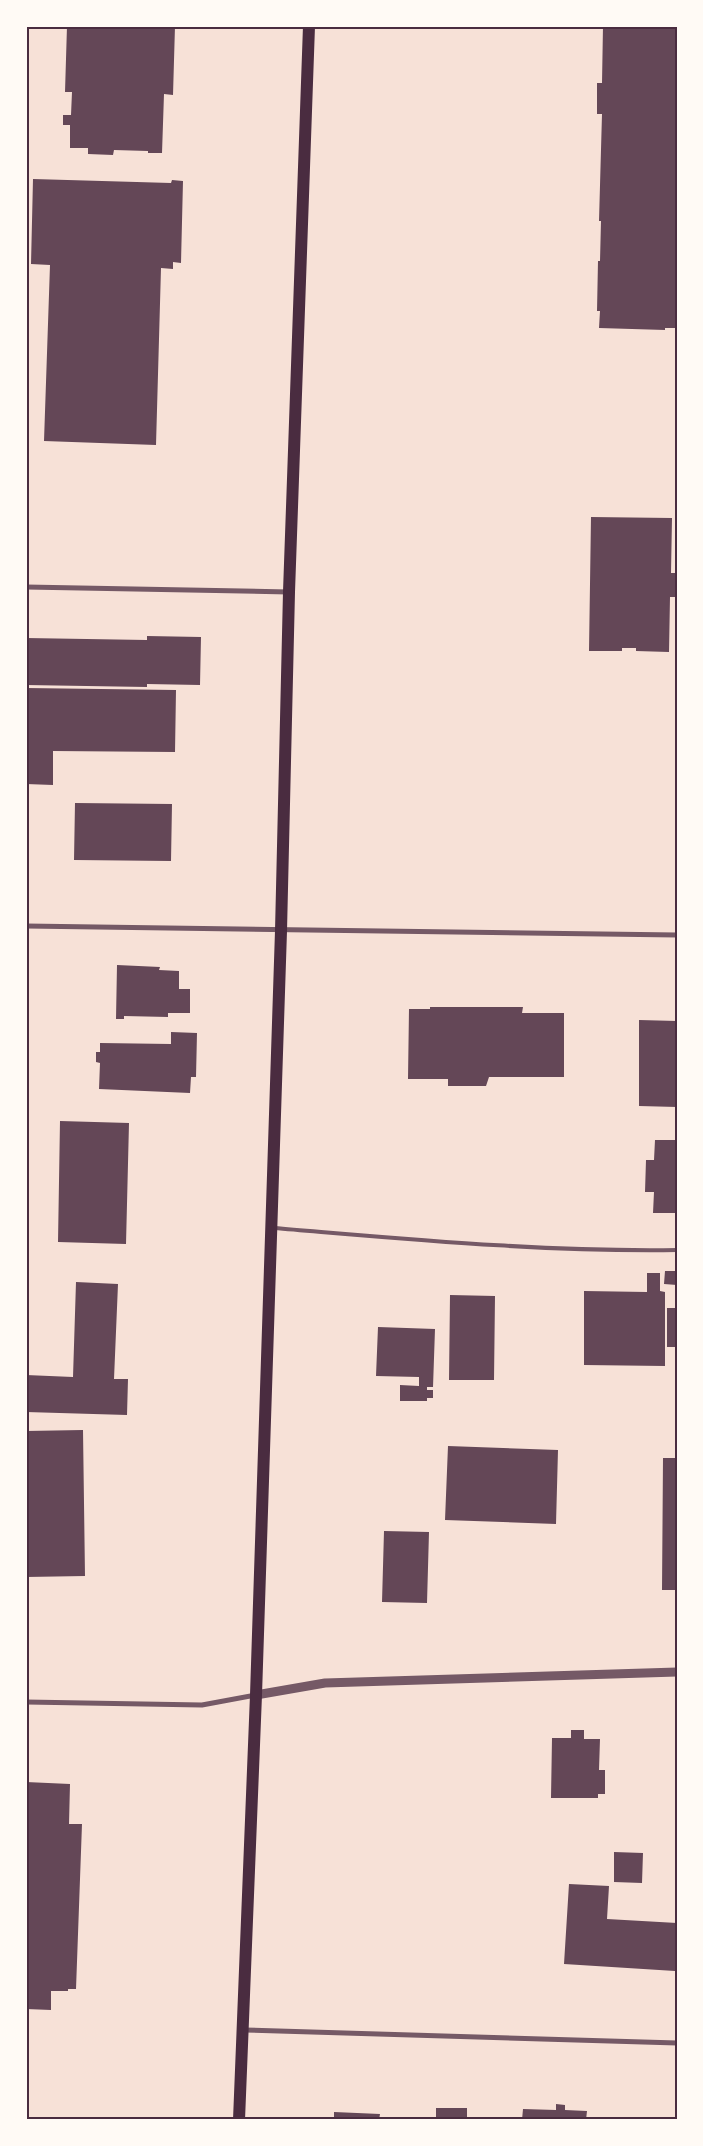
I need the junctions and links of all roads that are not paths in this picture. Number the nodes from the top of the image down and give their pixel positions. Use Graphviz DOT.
graph roads {
  1 [pos="309,26"];
  2 [pos="26,587"];
  3 [pos="289,592"];
  4 [pos="26,926"];
  5 [pos="281,931"];
  6 [pos="677,936"];
  7 [pos="272,1228"];
  8 [pos="677,1250"];
  9 [pos="677,1672"];
  10 [pos="256,1695"];
  11 [pos="26,1702"];
  12 [pos="244,2030"];
  13 [pos="677,2043"];
  14 [pos="239,2120"];
  1 -- 3 [label="main road"];
  2 -- 3 [label="street"];
  3 -- 5 [label="main road"];
  4 -- 5 [label="street"];
  5 -- 6 [label="street"];
  5 -- 7 [label="main road"];
  7 -- 8 [label="lane"];
  7 -- 10 [label="main road"];
  9 -- 10 [label="street"];
  10 -- 11 [label="street"];
  10 -- 12 [label="main road"];
  12 -- 13 [label="street"];
  12 -- 14 [label="main road"];
}
